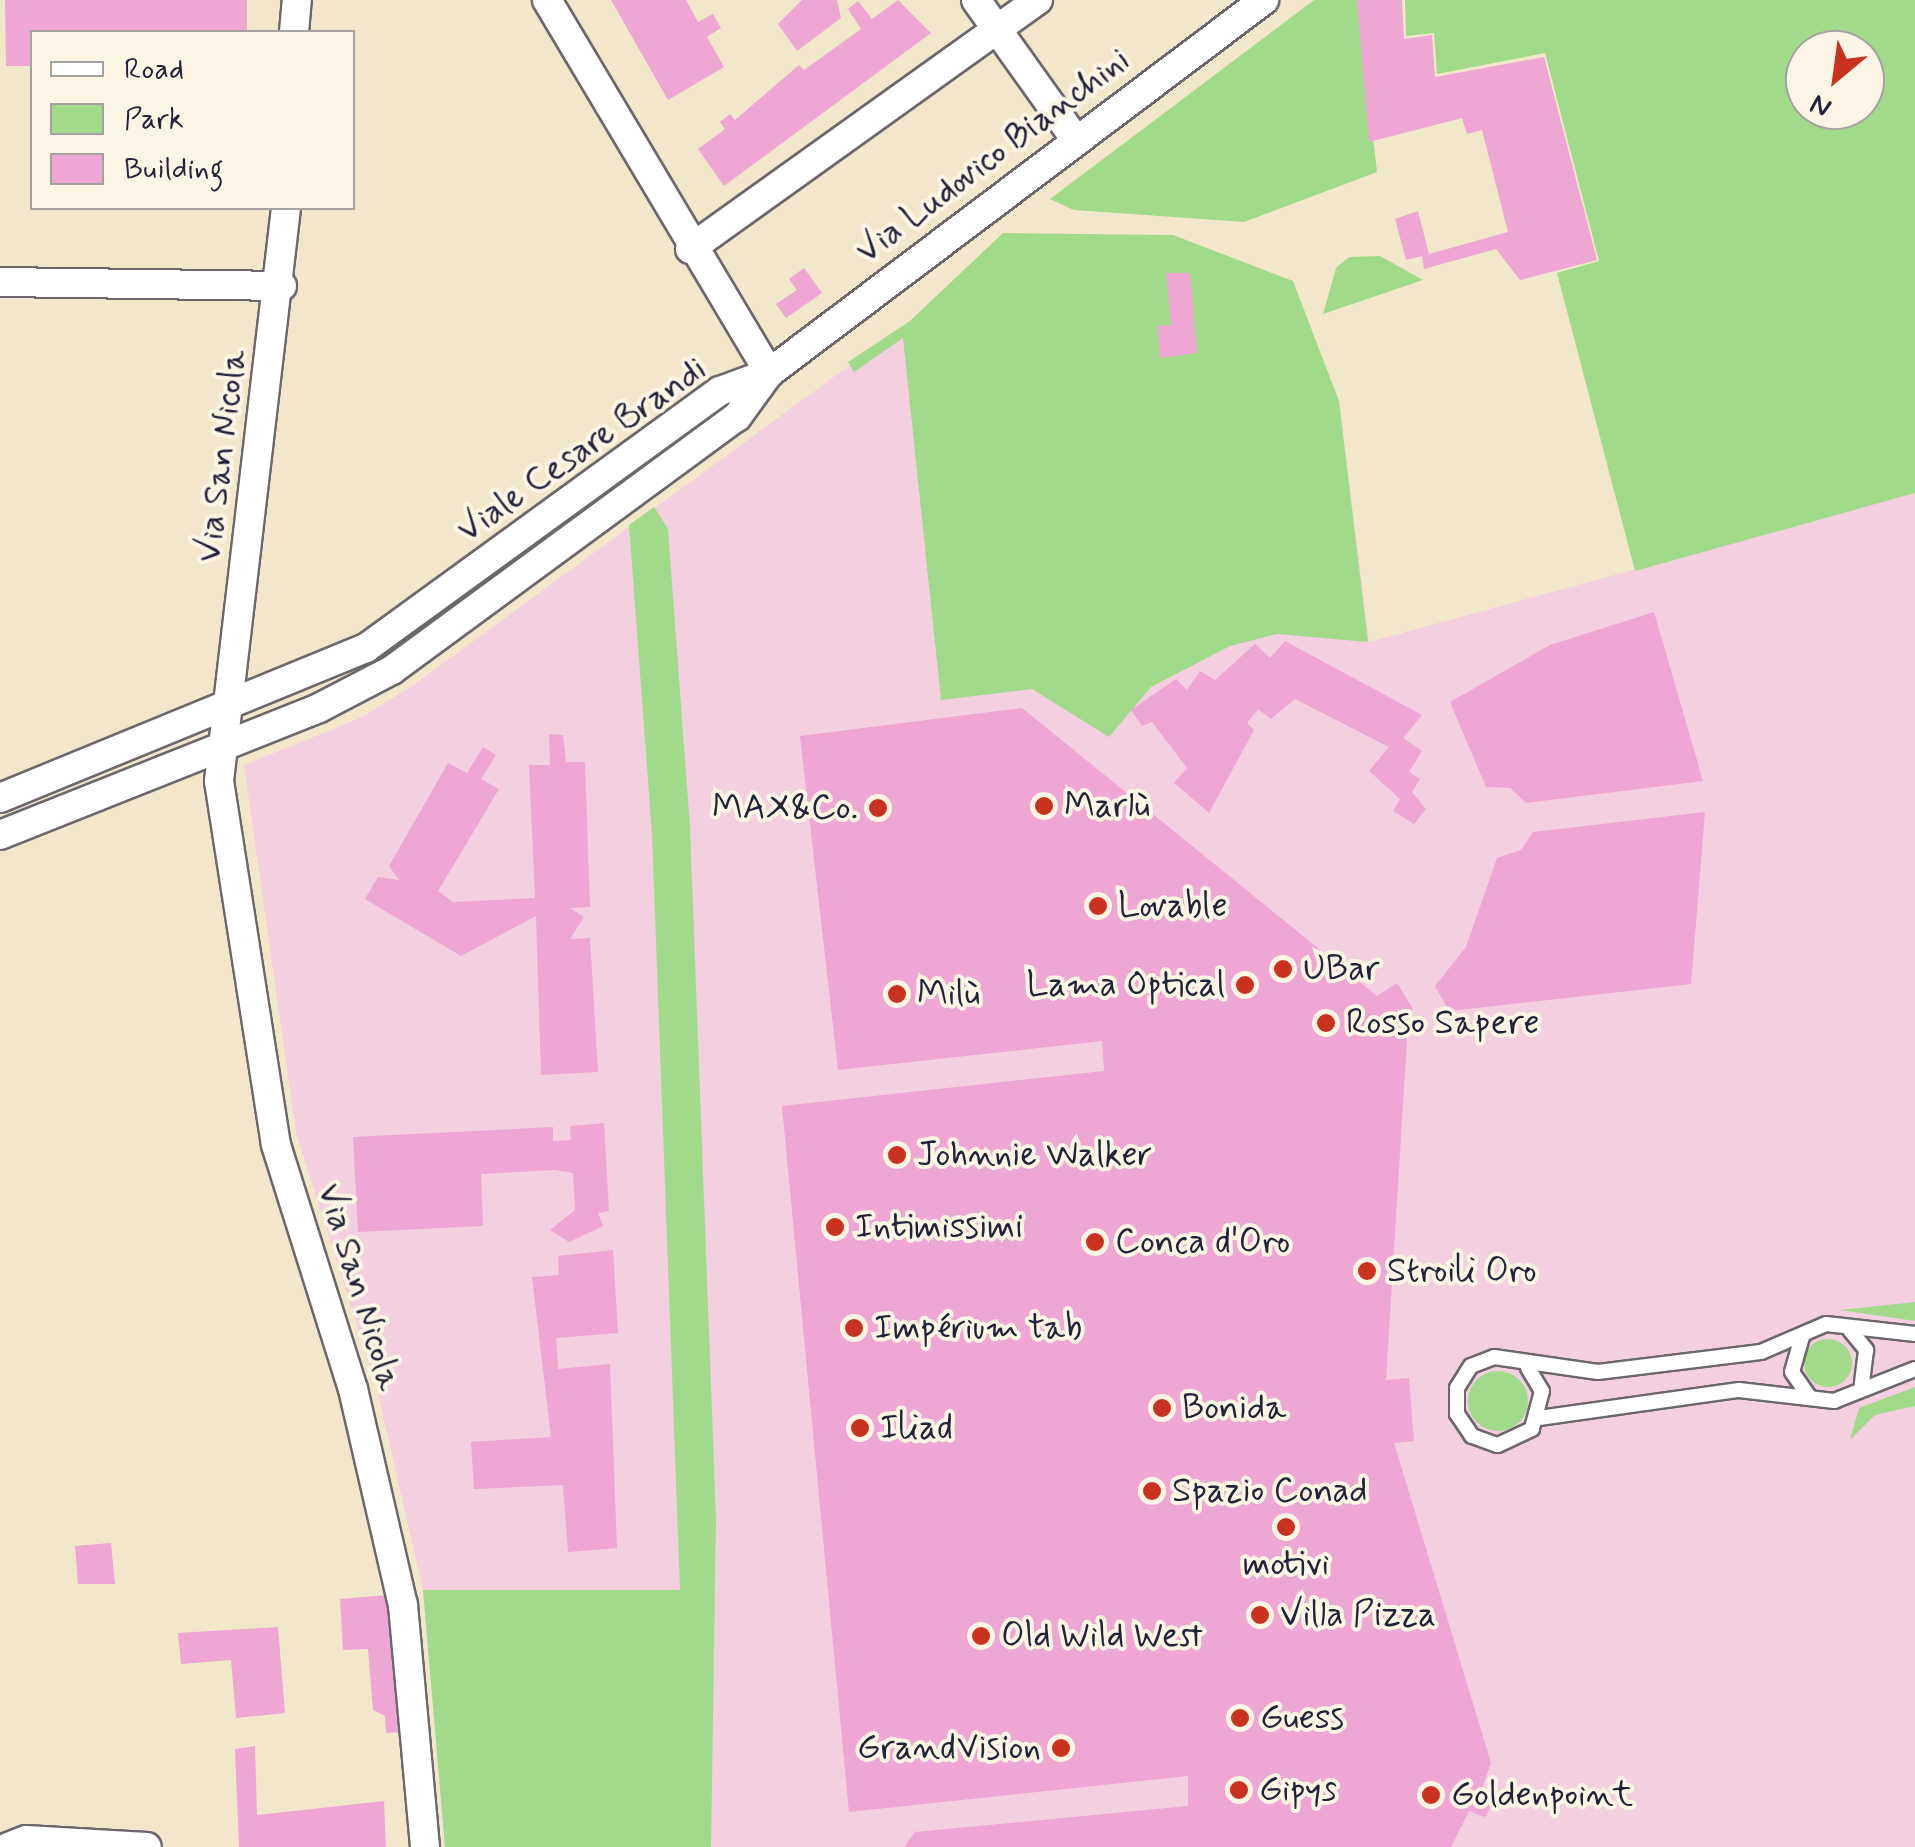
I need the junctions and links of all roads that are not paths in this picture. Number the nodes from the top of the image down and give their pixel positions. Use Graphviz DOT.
graph roads {
  1 [pos="296,0"];
  2 [pos="546,0"];
  3 [pos="976,0"];
  4 [pos="1038,0"];
  5 [pos="1264,0"];
  6 [pos="997,29"];
  7 [pos="294,30"];
  8 [pos="1075,138"];
  9 [pos="286,210"];
  10 [pos="690,248"];
  11 [pos="0,282"];
  12 [pos="282,286"];
  13 [pos="769,373"];
  14 [pos="222,712"];
  15 [pos="217,750"];
  16 [pos="0,798"];
  17 [pos="0,835"];
  18 [pos="1849,1330"];
  19 [pos="1806,1333"];
  20 [pos="1915,1334"];
  21 [pos="1528,1368"];
  22 [pos="1915,1369"];
  23 [pos="1862,1384"];
  24 [pos="1808,1395"];
  25 [pos="1540,1418"];
  26 [pos="8,1847"];
  27 [pos="147,1847"];
  28 [pos="424,1847"];
  1 -- 7 [label="street"];
  2 -- 10 [label="street"];
  3 -- 6 [label="street"];
  4 -- 6 [label="street"];
  5 -- 8 [label="street, Via Ludovico Bianchini"];
  6 -- 8 [label="street"];
  6 -- 10 [label="street"];
  8 -- 13 [label="street, Via Ludovico Bianchini"];
  9 -- 12 [label="street, Via San Nicola"];
  10 -- 13 [label="street"];
  11 -- 12 [label="street"];
  12 -- 14 [label="street, Via San Nicola"];
  13 -- 14 [label="street, Viale Cesare Brandi"];
  13 -- 15 [label="street, Viale Cesare Brandi"];
  14 -- 15 [label="street, Via San Nicola"];
  14 -- 16 [label="street, Viale Cesare Brandi"];
  15 -- 17 [label="street, Viale Cesare Brandi"];
  15 -- 28 [label="street, Via San Nicola"];
  18 -- 19 [label="lane"];
  18 -- 20 [label="lane"];
  18 -- 23 [label="lane"];
  19 -- 21 [label="lane"];
  19 -- 24 [label="lane"];
  21 -- 25 [label="lane"];
  21 -- 25 [label="lane"];
  22 -- 23 [label="lane"];
  23 -- 24 [label="lane"];
  24 -- 25 [label="lane"];
  26 -- 27 [label="street"];
}
